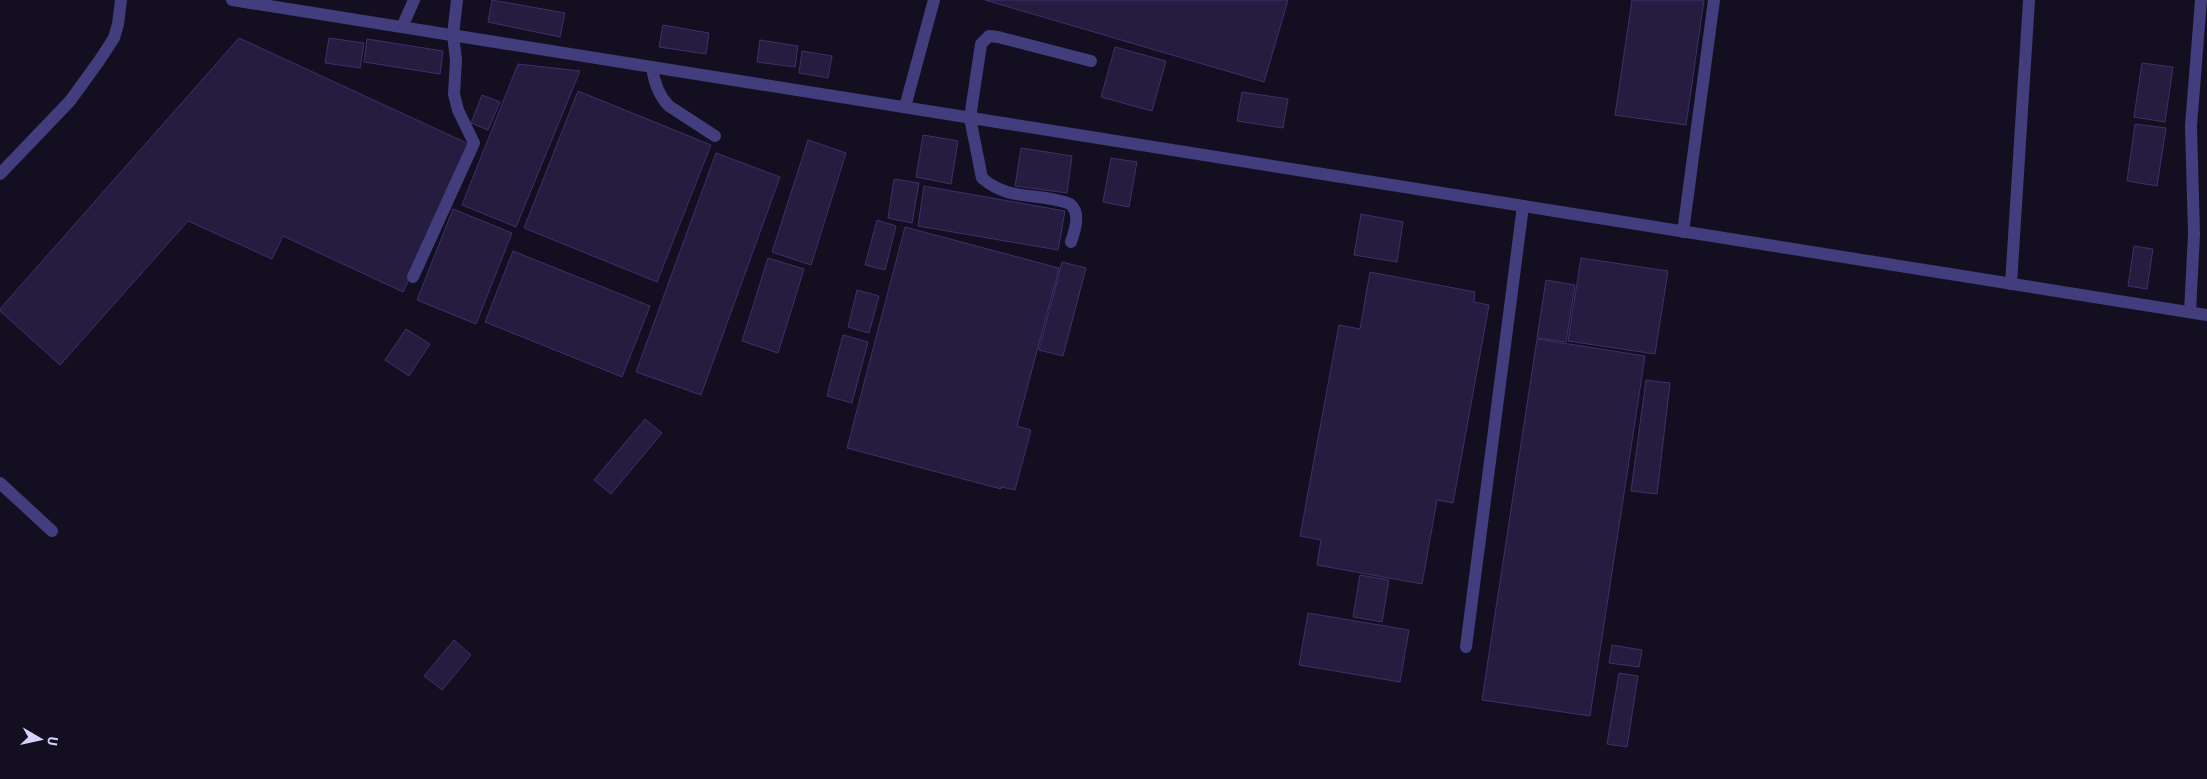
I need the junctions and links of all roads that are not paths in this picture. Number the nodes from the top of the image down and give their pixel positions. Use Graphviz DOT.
graph roads {
  1 [pos="121,0"];
  2 [pos="232,0"];
  3 [pos="414,0"];
  4 [pos="456,0"];
  5 [pos="934,0"];
  6 [pos="1714,0"];
  7 [pos="2028,0"];
  8 [pos="2201,0"];
  9 [pos="402,27"];
  10 [pos="453,35"];
  11 [pos="1091,61"];
  12 [pos="652,67"];
  13 [pos="905,107"];
  14 [pos="970,118"];
  15 [pos="715,136"];
  16 [pos="0,174"];
  17 [pos="1523,206"];
  18 [pos="1683,232"];
  19 [pos="1071,242"];
  20 [pos="413,277"];
  21 [pos="2011,284"];
  22 [pos="2190,312"];
  23 [pos="2207,315"];
  24 [pos="0,484"];
  25 [pos="52,531"];
  26 [pos="1466,648"];
  1 -- 16 [label="street"];
  2 -- 9 [label="street"];
  3 -- 9 [label="street"];
  4 -- 10 [label="street"];
  5 -- 13 [label="street"];
  6 -- 18 [label="street"];
  7 -- 21 [label="street"];
  8 -- 22 [label="street"];
  9 -- 10 [label="street"];
  10 -- 12 [label="street"];
  10 -- 20 [label="street"];
  11 -- 14 [label="street"];
  12 -- 13 [label="street"];
  12 -- 15 [label="street"];
  13 -- 14 [label="street"];
  14 -- 17 [label="street"];
  14 -- 19 [label="street"];
  17 -- 18 [label="street"];
  17 -- 26 [label="street"];
  18 -- 21 [label="street"];
  21 -- 22 [label="street"];
  22 -- 23 [label="street"];
  24 -- 25 [label="street"];
}
